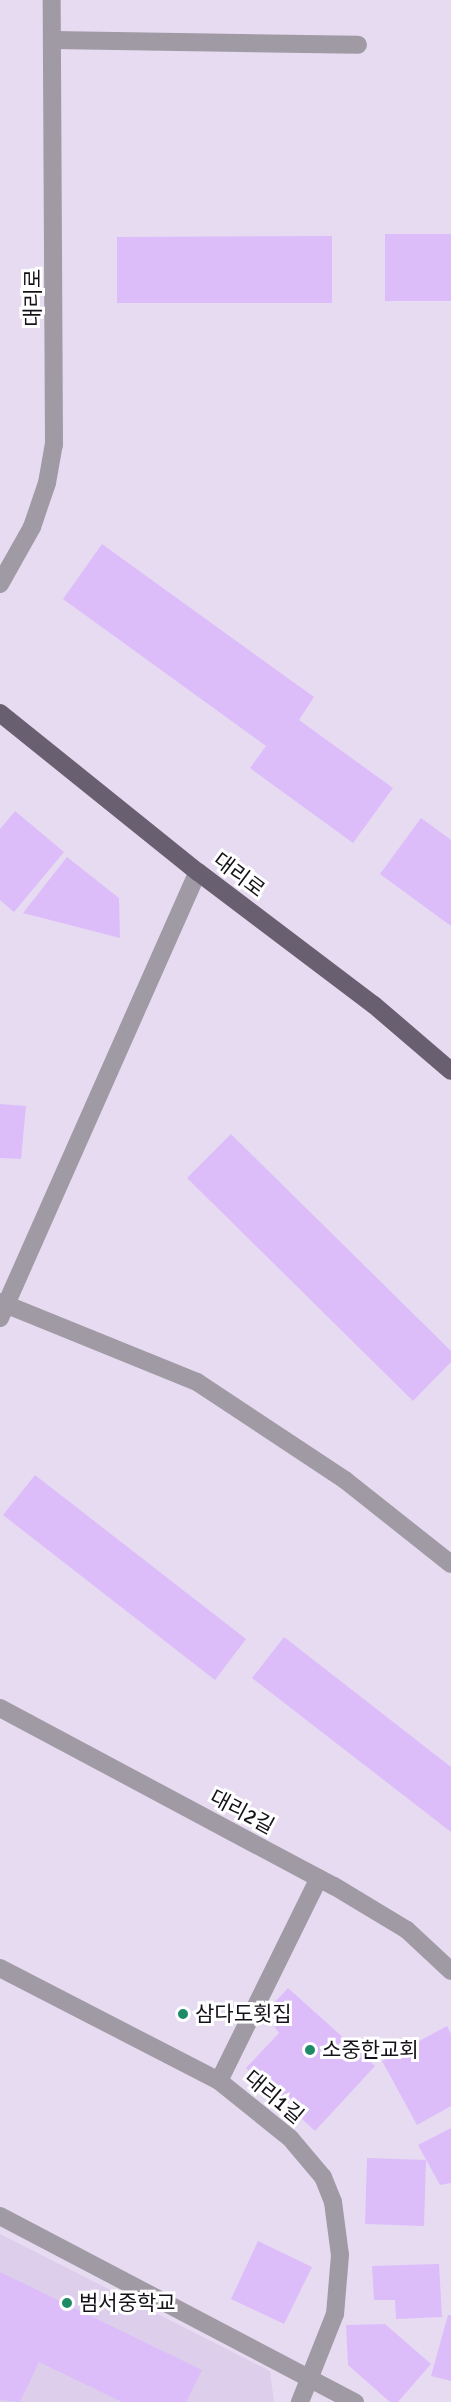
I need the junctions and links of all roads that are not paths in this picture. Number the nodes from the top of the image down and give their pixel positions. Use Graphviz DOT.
graph roads {
  1 [pos="52,0"];
  2 [pos="53,40"];
  3 [pos="358,45"];
  4 [pos="0,584"];
  5 [pos="0,713"];
  6 [pos="198,872"];
  7 [pos="451,1071"];
  8 [pos="2,1308"];
  9 [pos="451,1564"];
  10 [pos="0,1708"];
  11 [pos="320,1878"];
  12 [pos="450,1966"];
  13 [pos="0,1968"];
  14 [pos="219,2081"];
  15 [pos="0,2216"];
  16 [pos="312,2379"];
  17 [pos="300,2402"];
  18 [pos="355,2402"];
  1 -- 2 [label="street, 대리로"];
  2 -- 3 [label="street"];
  2 -- 4 [label="street, 대리로"];
  5 -- 6 [label="main road, 대리로"];
  6 -- 7 [label="main road, 대리로"];
  6 -- 8 [label="street"];
  8 -- 9 [label="street"];
  10 -- 11 [label="street, 대리2길"];
  11 -- 12 [label="street, 대리2길"];
  11 -- 14 [label="street"];
  13 -- 14 [label="street, 대리1길"];
  14 -- 16 [label="street, 대리1길"];
  15 -- 16 [label="street"];
  16 -- 17 [label="street"];
  16 -- 18 [label="street"];
}
